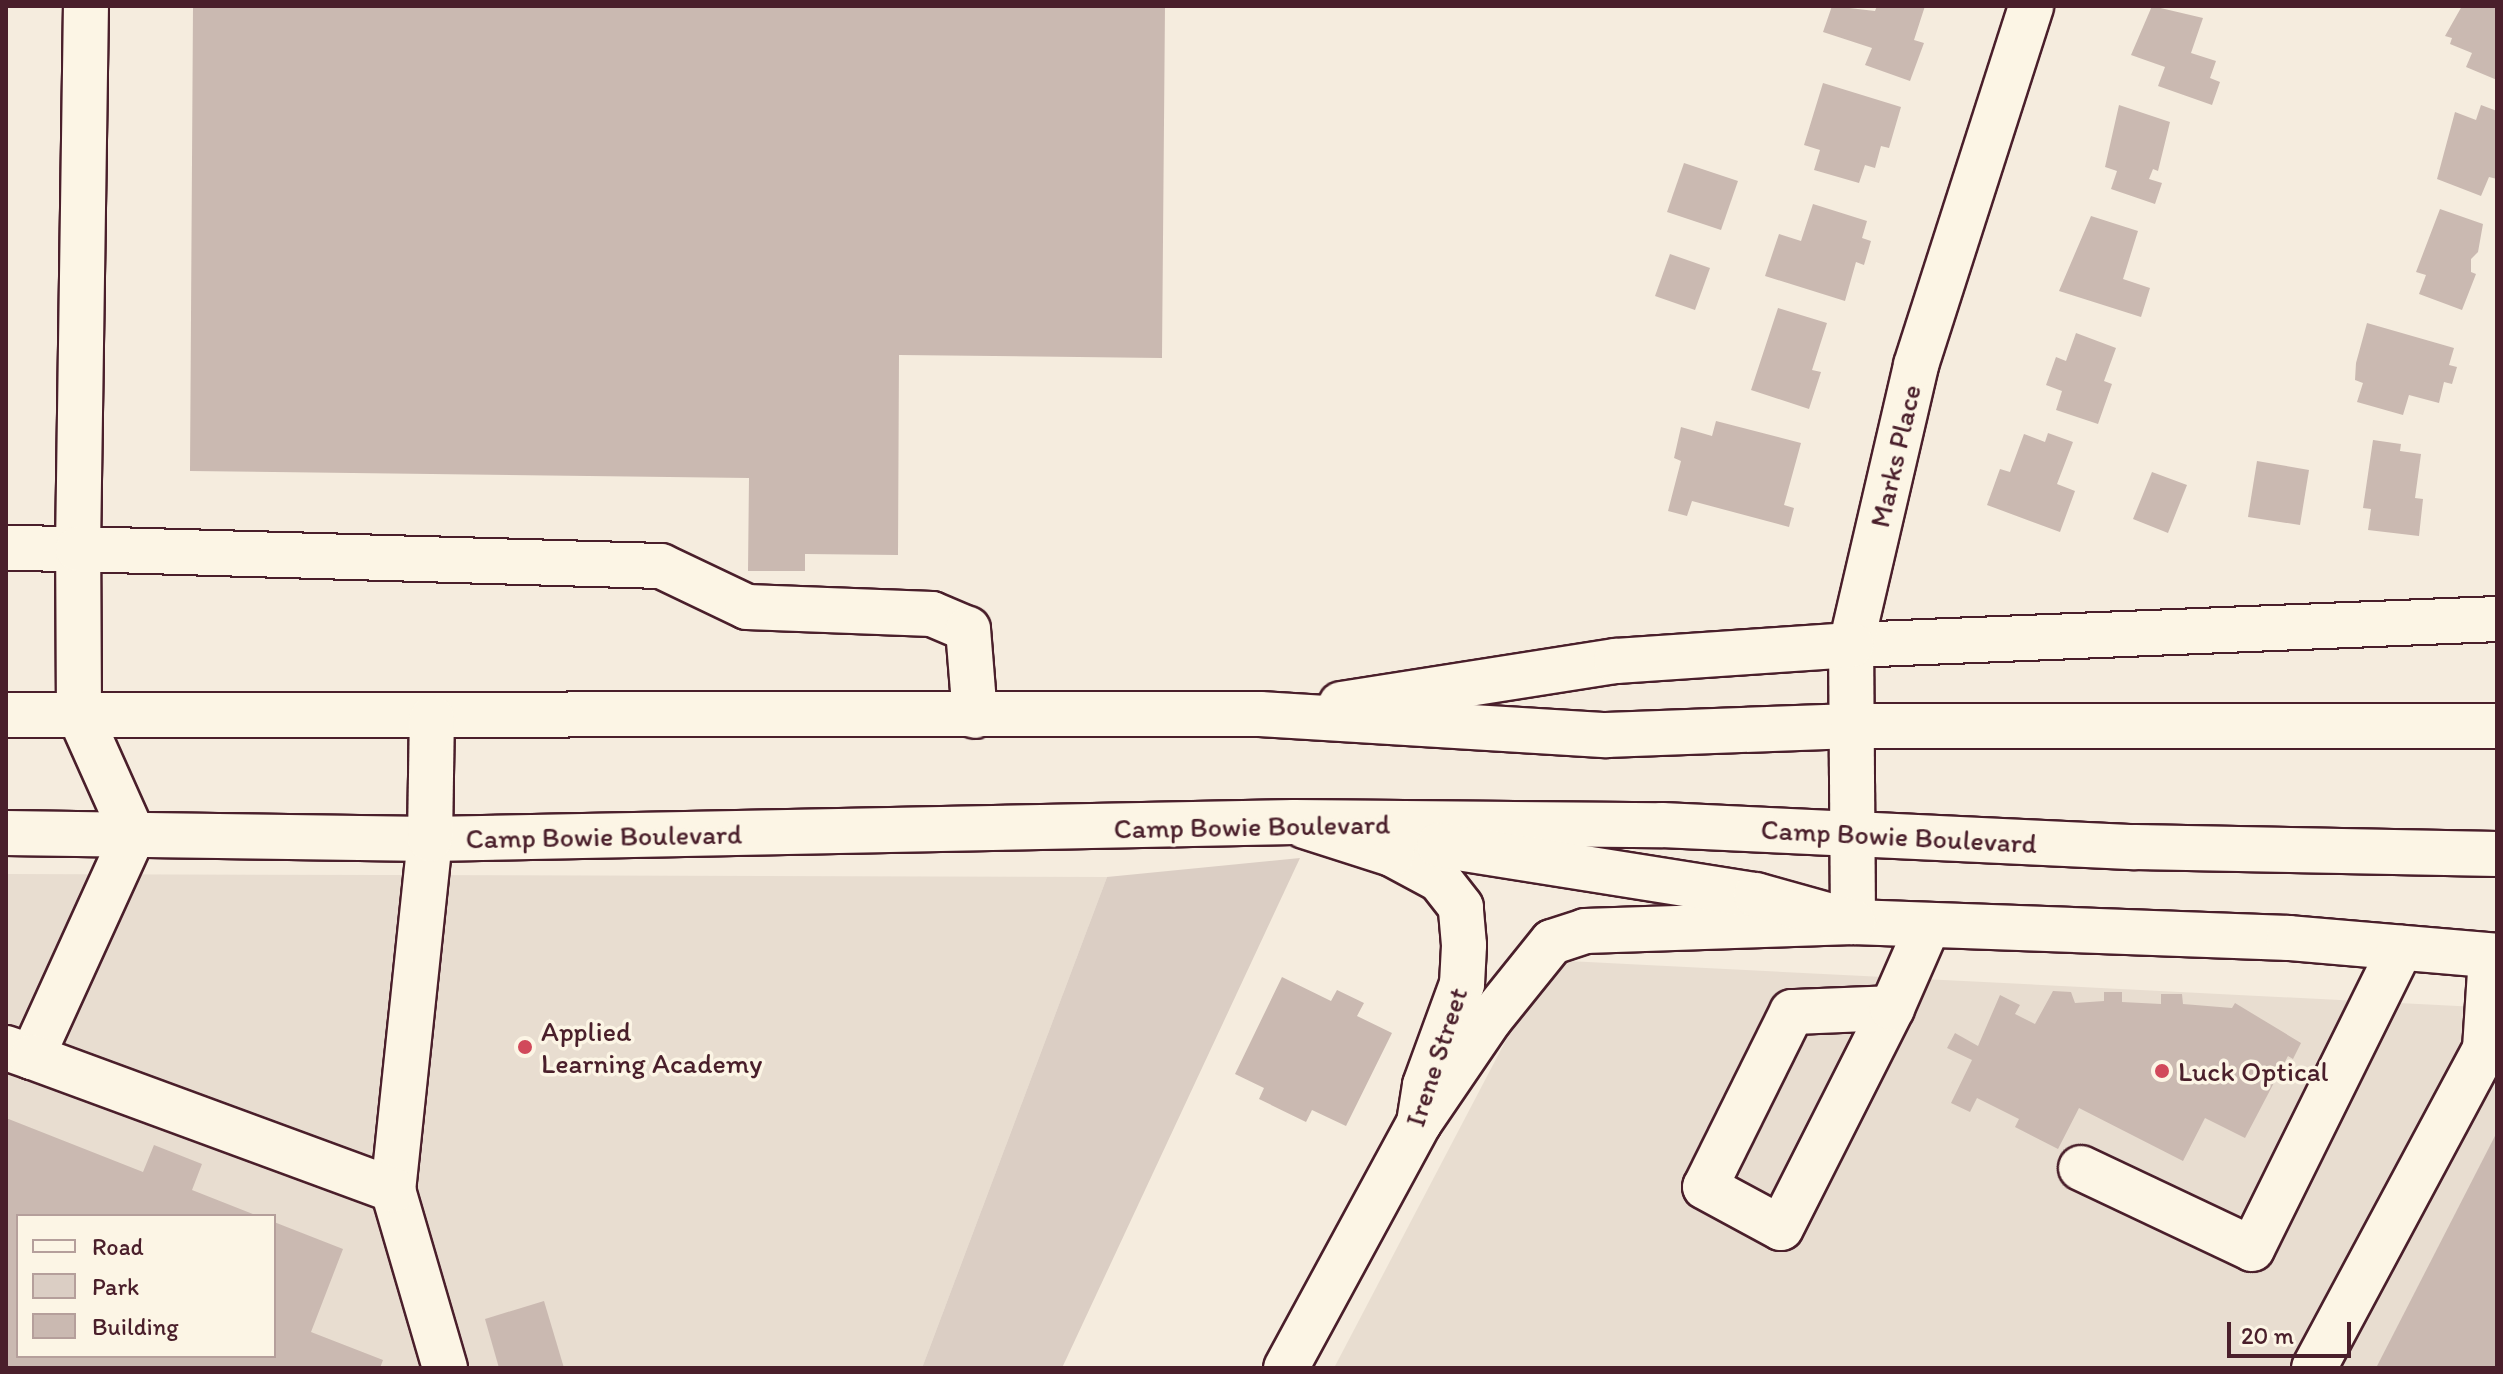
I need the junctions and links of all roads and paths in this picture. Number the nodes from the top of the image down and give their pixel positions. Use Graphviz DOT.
graph roads {
  1 [pos="86,6"];
  2 [pos="2031,6"];
  3 [pos="6,548"];
  4 [pos="78,549"];
  5 [pos="2497,619"];
  6 [pos="1851,645"];
  7 [pos="79,714"];
  8 [pos="1260,714"];
  9 [pos="6,715"];
  10 [pos="975,716"];
  11 [pos="432,718"];
  12 [pos="1853,726"];
  13 [pos="2497,726"];
  14 [pos="1294,822"];
  15 [pos="6,833"];
  16 [pos="1850,833"];
  17 [pos="133,835"];
  18 [pos="430,839"];
  19 [pos="2497,854"];
  20 [pos="1853,922"];
  21 [pos="1927,928"];
  22 [pos="2401,948"];
  23 [pos="2494,956"];
  24 [pos="1892,1008"];
  25 [pos="2491,1049"];
  26 [pos="19,1052"];
  27 [pos="1419,1123"];
  28 [pos="2081,1168"];
  29 [pos="393,1190"];
  30 [pos="445,1368"];
  31 [pos="1286,1368"];
  32 [pos="2314,1368"];
  1 -- 4 [label="main road"];
  2 -- 6 [label="main road, Marks Place"];
  3 -- 4 [label="main road"];
  4 -- 7 [label="main road"];
  4 -- 10 [label="main road"];
  5 -- 6 [label="main road"];
  6 -- 8 [label="main road"];
  6 -- 12 [label="main road, Marks Place"];
  7 -- 9 [label="main road"];
  7 -- 11 [label="main road"];
  7 -- 17 [label="main road"];
  8 -- 10 [label="main road"];
  8 -- 12 [label="main road"];
  10 -- 11 [label="main road"];
  11 -- 18 [label="main road"];
  12 -- 13 [label="main road"];
  12 -- 16 [label="main road, Marks Place"];
  14 -- 16 [label="main road, Camp Bowie Boulevard"];
  14 -- 18 [label="main road, Camp Bowie Boulevard"];
  14 -- 20 [label="main road"];
  14 -- 27 [label="main road, Irene Street"];
  15 -- 17 [label="main road, Camp Bowie Boulevard"];
  16 -- 19 [label="main road, Camp Bowie Boulevard"];
  16 -- 20 [label="main road, Marks Place"];
  17 -- 18 [label="main road, Camp Bowie Boulevard"];
  17 -- 26 [label="main road"];
  18 -- 29 [label="main road"];
  20 -- 21 [label="main road"];
  20 -- 27 [label="main road"];
  21 -- 22 [label="main road"];
  21 -- 24 [label="main road"];
  22 -- 23 [label="main road"];
  22 -- 28 [label="main road"];
  23 -- 25 [label="main road"];
  24 -- 24 [label="main road"];
  25 -- 32 [label="main road"];
  26 -- 29 [label="main road"];
  27 -- 31 [label="main road, Irene Street"];
  29 -- 30 [label="main road"];
}
